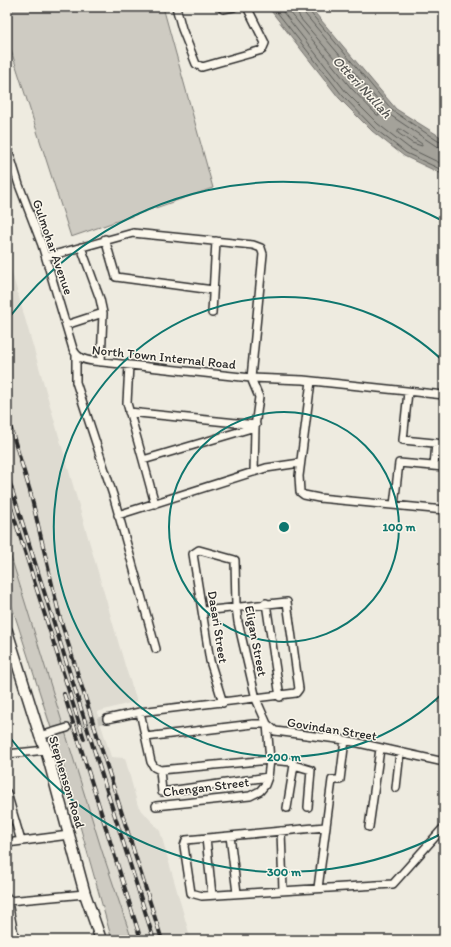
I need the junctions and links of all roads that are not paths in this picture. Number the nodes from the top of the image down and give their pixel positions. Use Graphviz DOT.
graph roads {
  1 [pos="176,7"];
  2 [pos="221,7"];
  3 [pos="234,7"];
  4 [pos="247,7"];
  5 [pos="7,146"];
  6 [pos="106,239"];
  7 [pos="216,241"];
  8 [pos="81,246"];
  9 [pos="46,257"];
  10 [pos="213,290"];
  11 [pos="103,313"];
  12 [pos="212,313"];
  13 [pos="66,326"];
  14 [pos="76,355"];
  15 [pos="101,362"];
  16 [pos="129,365"];
  17 [pos="251,378"];
  18 [pos="311,381"];
  19 [pos="408,392"];
  20 [pos="444,395"];
  21 [pos="129,412"];
  22 [pos="256,426"];
  23 [pos="436,443"];
  24 [pos="444,444"];
  25 [pos="143,460"];
  26 [pos="300,463"];
  27 [pos="434,466"];
  28 [pos="444,467"];
  29 [pos="254,472"];
  30 [pos="155,504"];
  31 [pos="394,505"];
  32 [pos="444,510"];
  33 [pos="118,515"];
  34 [pos="234,560"];
  35 [pos="266,603"];
  36 [pos="236,606"];
  37 [pos="203,611"];
  38 [pos="7,634"];
  39 [pos="156,649"];
  40 [pos="280,697"];
  41 [pos="256,699"];
  42 [pos="222,703"];
  43 [pos="140,712"];
  44 [pos="107,719"];
  45 [pos="267,724"];
  46 [pos="67,728"];
  47 [pos="40,736"];
  48 [pos="146,736"];
  49 [pos="345,740"];
  50 [pos="380,749"];
  51 [pos="46,750"];
  52 [pos="400,752"];
  53 [pos="7,754"];
  54 [pos="270,760"];
  55 [pos="444,762"];
  56 [pos="294,766"];
  57 [pos="160,770"];
  58 [pos="268,777"];
  59 [pos="396,788"];
  60 [pos="7,793"];
  61 [pos="156,806"];
  62 [pos="308,807"];
  63 [pos="287,808"];
  64 [pos="325,827"];
  65 [pos="368,827"];
  66 [pos="444,827"];
  67 [pos="281,831"];
  68 [pos="69,835"];
  69 [pos="230,836"];
  70 [pos="206,838"];
  71 [pos="20,841"];
  72 [pos="7,842"];
  73 [pos="318,888"];
  74 [pos="283,890"];
  75 [pos="237,893"];
  76 [pos="85,894"];
  77 [pos="212,895"];
  78 [pos="7,899"];
  79 [pos="15,940"];
  80 [pos="101,940"];
  1 -- 4 [label="street"];
  2 -- 3 [label="street"];
  5 -- 9 [label="street, Gulmohar Avenue"];
  6 -- 7 [label="street"];
  6 -- 8 [label="street"];
  6 -- 10 [label="street"];
  7 -- 10 [label="street"];
  7 -- 17 [label="street"];
  8 -- 9 [label="street"];
  8 -- 11 [label="street"];
  9 -- 13 [label="street, Gulmohar Avenue"];
  10 -- 12 [label="street"];
  11 -- 13 [label="street"];
  11 -- 15 [label="street"];
  13 -- 14 [label="street, Gulmohar Avenue"];
  14 -- 15 [label="street, North Town Internal Road"];
  14 -- 33 [label="street, Gulmohar Avenue"];
  15 -- 16 [label="street, North Town Internal Road"];
  16 -- 17 [label="street, North Town Internal Road"];
  16 -- 21 [label="street"];
  17 -- 18 [label="street, North Town Internal Road"];
  17 -- 22 [label="street"];
  18 -- 19 [label="street, North Town Internal Road"];
  18 -- 26 [label="street"];
  19 -- 20 [label="street, North Town Internal Road"];
  19 -- 23 [label="street"];
  21 -- 22 [label="street"];
  21 -- 25 [label="street"];
  22 -- 25 [label="street"];
  22 -- 29 [label="street"];
  23 -- 24 [label="street"];
  23 -- 27 [label="street"];
  25 -- 30 [label="street"];
  26 -- 29 [label="street"];
  26 -- 31 [label="street"];
  27 -- 28 [label="street"];
  27 -- 31 [label="street"];
  29 -- 30 [label="street"];
  30 -- 33 [label="street"];
  31 -- 32 [label="street"];
  33 -- 39 [label="street, Gulmohar Avenue"];
  34 -- 36 [label="street, Eligan Street"];
  34 -- 37 [label="street, Dasari Street"];
  35 -- 36 [label="street"];
  35 -- 40 [label="street"];
  35 -- 40 [label="street"];
  36 -- 37 [label="street"];
  36 -- 41 [label="street, Eligan Street"];
  37 -- 42 [label="street, Dasari Street"];
  38 -- 47 [label="main road, Stephenson Road"];
  40 -- 41 [label="street"];
  41 -- 42 [label="street"];
  41 -- 45 [label="street, Eligan Street"];
  42 -- 43 [label="street"];
  43 -- 44 [label="street"];
  43 -- 48 [label="street"];
  45 -- 48 [label="street, Govindan Street"];
  45 -- 49 [label="street, Govindan Street"];
  45 -- 54 [label="street, Chengan Street"];
  46 -- 47 [label="street"];
  47 -- 51 [label="main road, Stephenson Road"];
  48 -- 57 [label="street"];
  49 -- 50 [label="street, Govindan Street"];
  49 -- 64 [label="street"];
  50 -- 52 [label="street, Govindan Street"];
  50 -- 65 [label="street"];
  51 -- 53 [label="street"];
  51 -- 68 [label="main road, Stephenson Road"];
  52 -- 55 [label="street, Govindan Street"];
  52 -- 59 [label="street"];
  54 -- 56 [label="street"];
  54 -- 57 [label="street"];
  54 -- 58 [label="street, Chengan Street"];
  56 -- 62 [label="street"];
  56 -- 63 [label="street"];
  57 -- 58 [label="street"];
  58 -- 61 [label="street, Chengan Street"];
  60 -- 71 [label="street"];
  64 -- 67 [label="street"];
  64 -- 73 [label="street"];
  66 -- 73 [label="street"];
  67 -- 69 [label="street"];
  67 -- 74 [label="street"];
  68 -- 71 [label="street"];
  68 -- 76 [label="main road, Stephenson Road"];
  69 -- 70 [label="street"];
  69 -- 75 [label="street"];
  70 -- 77 [label="street"];
  70 -- 77 [label="street"];
  71 -- 72 [label="street"];
  73 -- 74 [label="street"];
  74 -- 75 [label="street"];
  75 -- 77 [label="street"];
  76 -- 78 [label="street"];
  76 -- 80 [label="main road, Stephenson Road"];
  78 -- 79 [label="street"];
}
